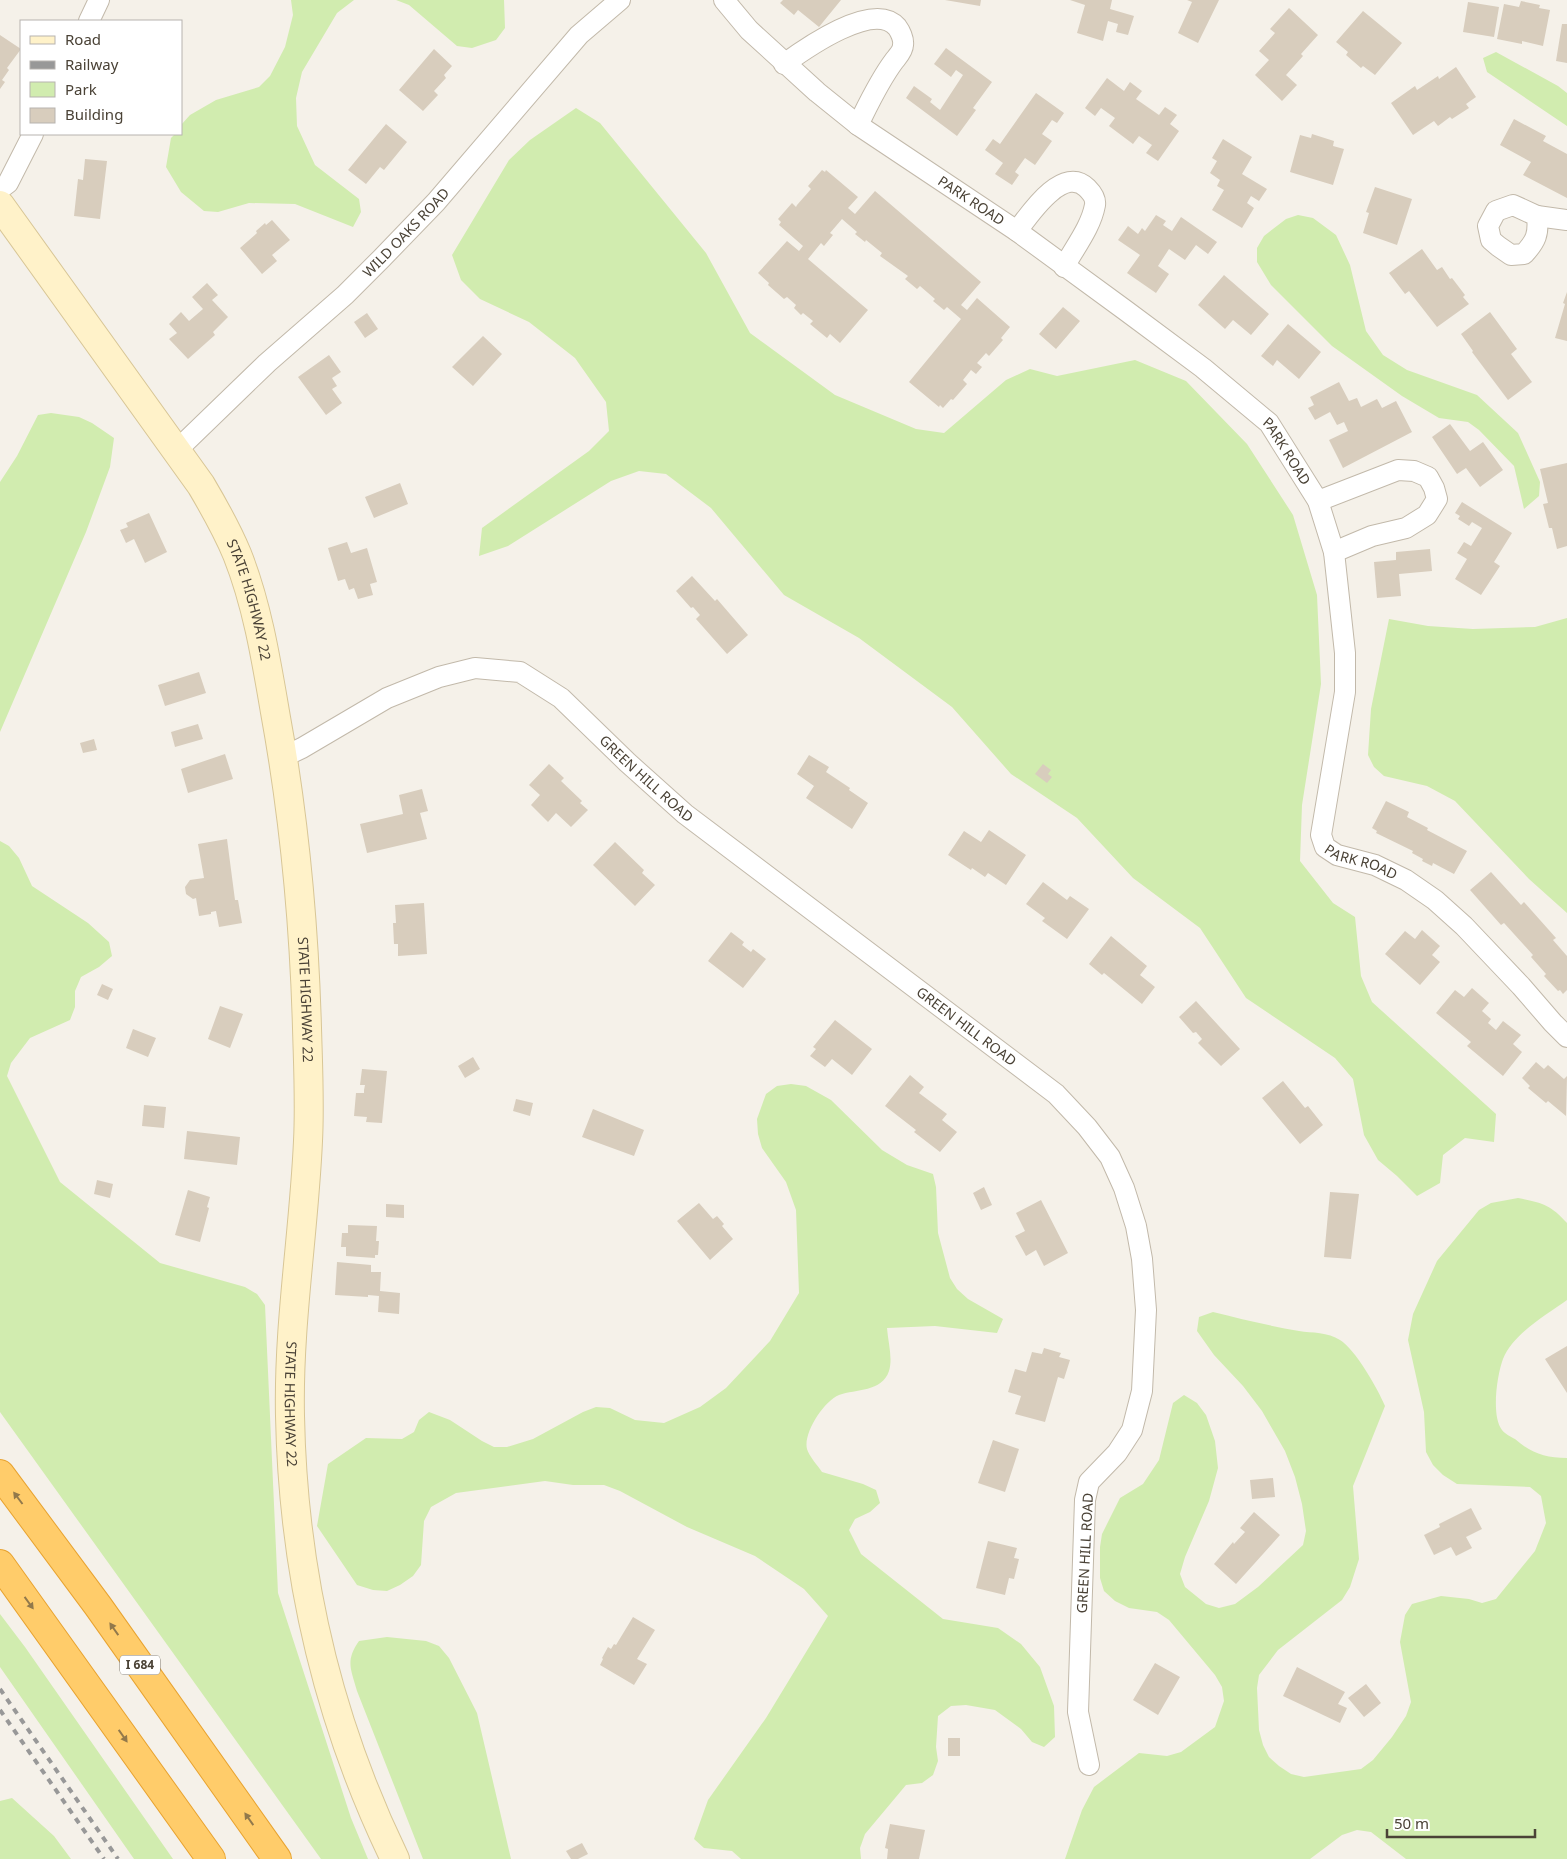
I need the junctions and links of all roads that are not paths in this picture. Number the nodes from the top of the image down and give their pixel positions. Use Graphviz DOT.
graph roads {
  1 [pos="99,0"];
  2 [pos="620,0"];
  3 [pos="724,0"];
  4 [pos="89,20"];
  5 [pos="784,64"];
  6 [pos="858,125"];
  7 [pos="32,135"];
  8 [pos="0,189"];
  9 [pos="0,205"];
  10 [pos="1537,216"];
  11 [pos="1567,220"];
  12 [pos="1017,231"];
  13 [pos="1064,266"];
  14 [pos="176,450"];
  15 [pos="1318,501"];
  16 [pos="1334,552"];
  17 [pos="284,757"];
  18 [pos="1567,1037"];
  19 [pos="0,1474"];
  20 [pos="0,1564"];
  21 [pos="1089,1765"];
  22 [pos="211,1859"];
  23 [pos="277,1859"];
  24 [pos="394,1859"];
  1 -- 4 [label="street"];
  2 -- 14 [label="street, WILD OAKS ROAD"];
  3 -- 5 [label="street, PARK ROAD"];
  5 -- 6 [label="street, PARK ROAD"];
  5 -- 6 [label="street"];
  6 -- 12 [label="street, PARK ROAD"];
  7 -- 8 [label="street"];
  9 -- 14 [label="main road, STATE HIGHWAY 22"];
  10 -- 11 [label="street"];
  12 -- 13 [label="street, PARK ROAD"];
  12 -- 13 [label="street"];
  13 -- 15 [label="street, PARK ROAD"];
  14 -- 17 [label="main road, STATE HIGHWAY 22"];
  15 -- 16 [label="street, PARK ROAD"];
  15 -- 16 [label="street"];
  16 -- 18 [label="street, PARK ROAD"];
  17 -- 21 [label="street, GREEN HILL ROAD"];
  17 -- 24 [label="main road, STATE HIGHWAY 22"];
  23 -- 19 [label="highway, I 684, one-way"];
  20 -- 22 [label="highway, one-way"];
}
